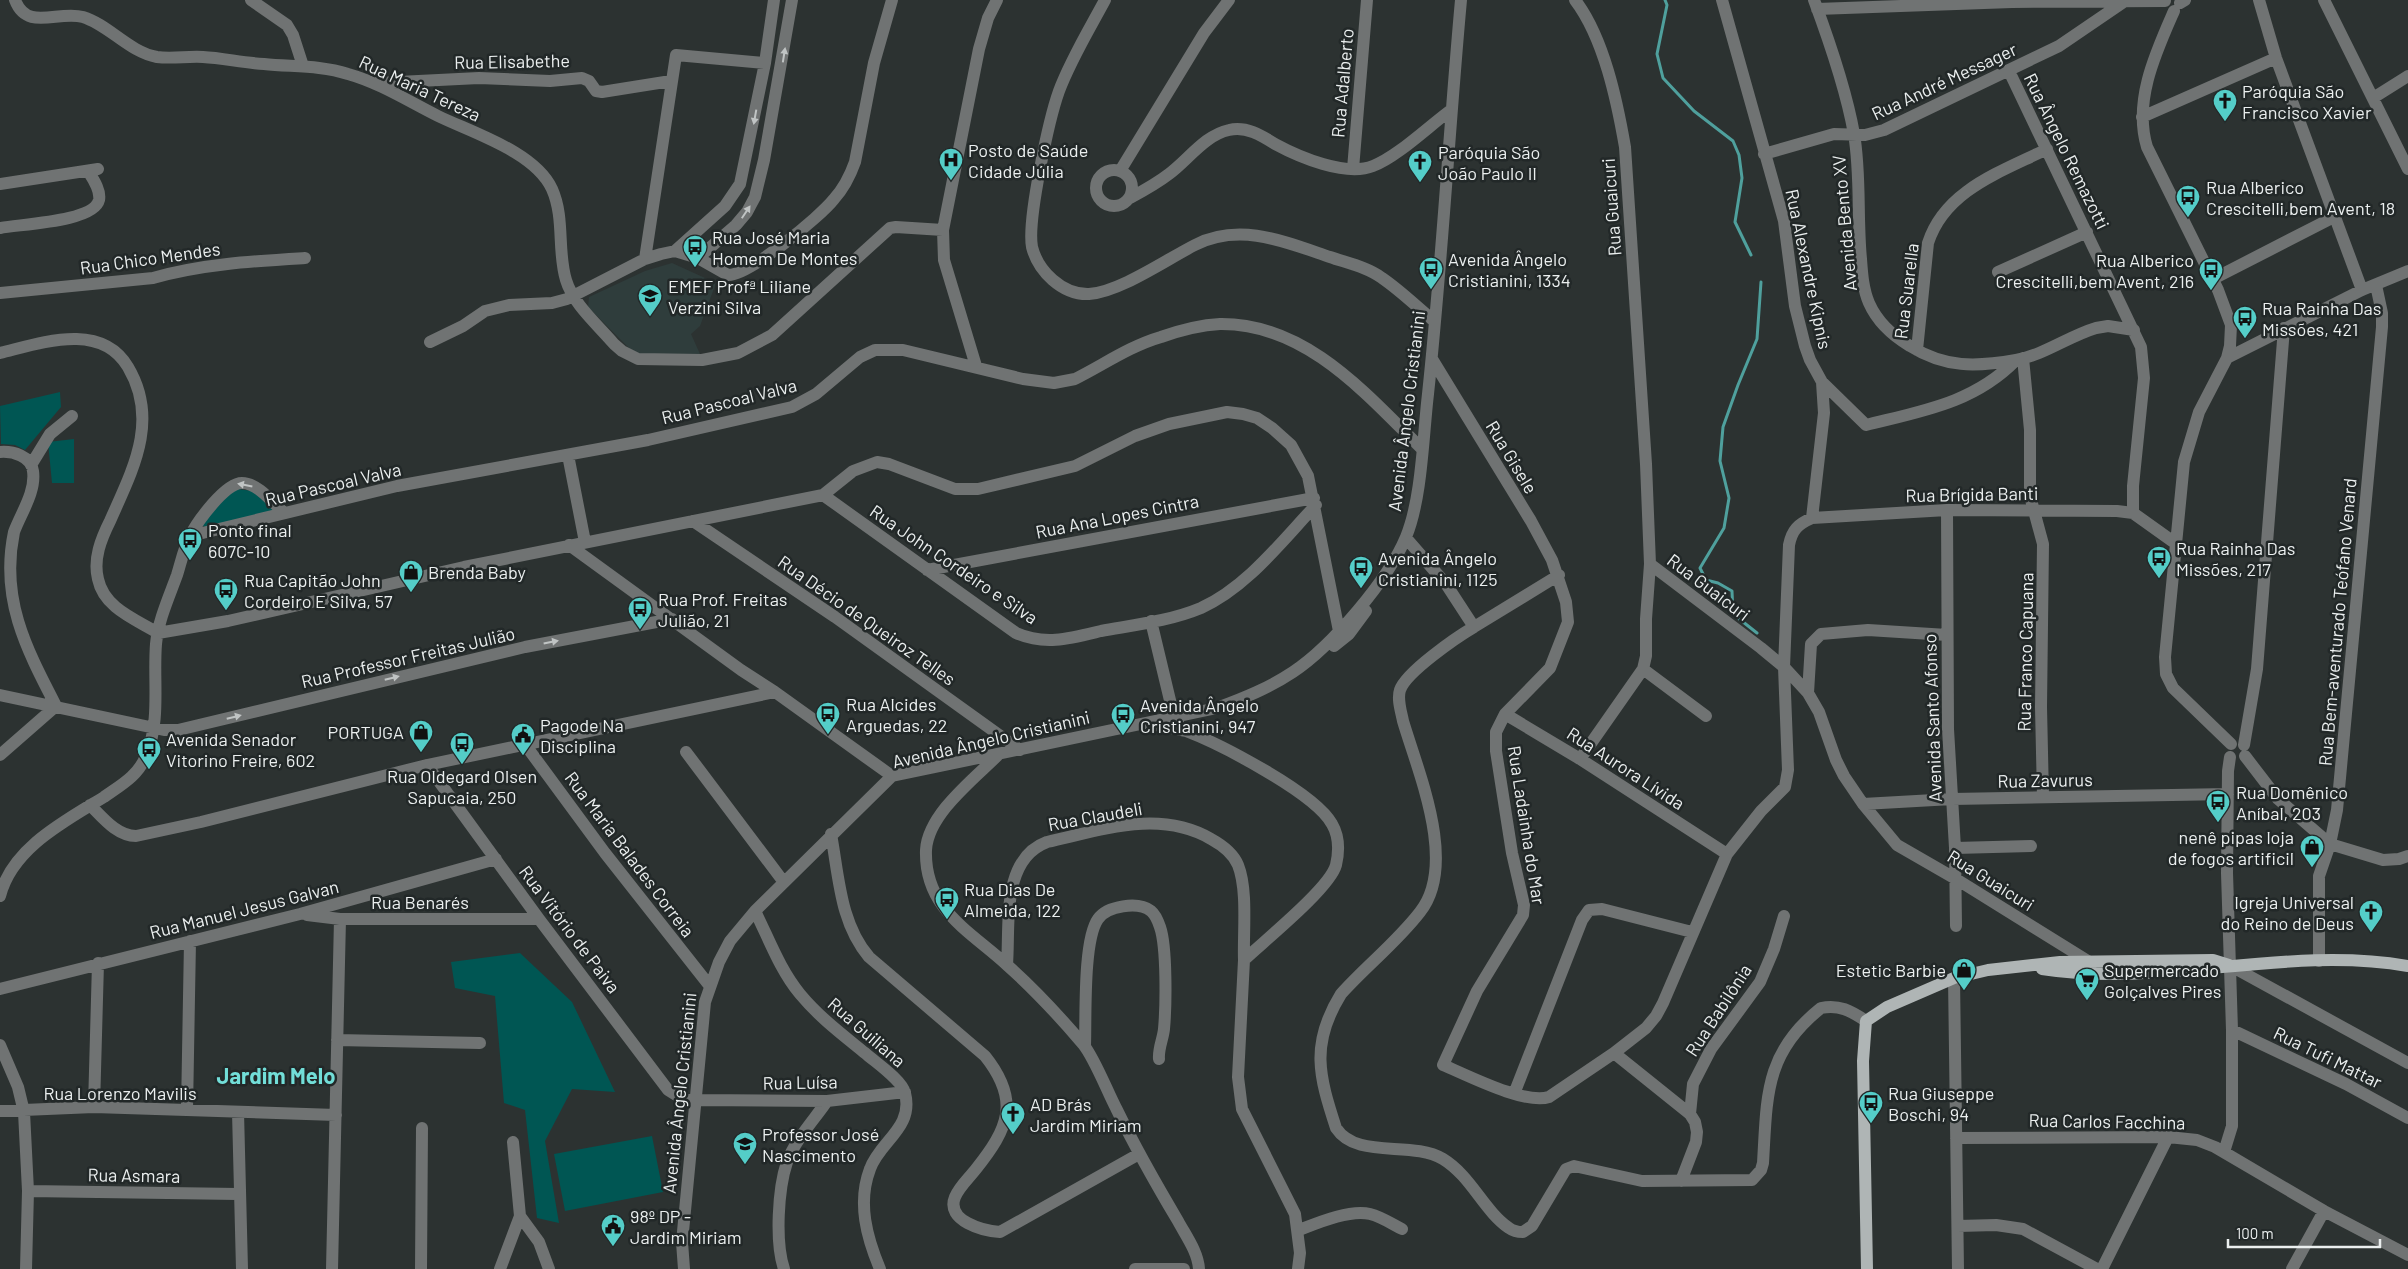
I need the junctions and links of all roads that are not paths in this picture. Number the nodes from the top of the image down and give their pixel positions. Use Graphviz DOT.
graph roads {
  1 [pos="15,0"];
  2 [pos="251,0"];
  3 [pos="774,0"];
  4 [pos="792,0"];
  5 [pos="892,0"];
  6 [pos="997,0"];
  7 [pos="1105,0"];
  8 [pos="1229,0"];
  9 [pos="1367,0"];
  10 [pos="1461,0"];
  11 [pos="1575,0"];
  12 [pos="1722,0"];
  13 [pos="2259,0"];
  14 [pos="2324,0"];
  15 [pos="2057,1"];
  16 [pos="2132,1"];
  17 [pos="1954,2"];
  18 [pos="2173,4"];
  19 [pos="1816,5"];
  20 [pos="2276,58"];
  21 [pos="765,63"];
  22 [pos="303,66"];
  23 [pos="2009,71"];
  24 [pos="2408,76"];
  25 [pos="671,81"];
  26 [pos="377,83"];
  27 [pos="2373,98"];
  28 [pos="1451,110"];
  29 [pos="2142,117"];
  30 [pos="1854,135"];
  31 [pos="2047,149"];
  32 [pos="1764,154"];
  33 [pos="2405,157"];
  34 [pos="1353,169"];
  35 [pos="2408,169"];
  36 [pos="1120,171"];
  37 [pos="0,184"];
  38 [pos="1130,198"];
  39 [pos="2336,216"];
  40 [pos="0,228"];
  41 [pos="943,230"];
  42 [pos="2087,232"];
  43 [pos="675,251"];
  44 [pos="305,258"];
  45 [pos="698,258"];
  46 [pos="645,259"];
  47 [pos="2408,271"];
  48 [pos="1998,272"];
  49 [pos="2213,279"];
  50 [pos="2376,285"];
  51 [pos="2362,290"];
  52 [pos="0,293"];
  53 [pos="574,296"];
  54 [pos="1434,321"];
  55 [pos="2284,328"];
  56 [pos="2134,330"];
  57 [pos="430,342"];
  58 [pos="1916,350"];
  59 [pos="0,353"];
  60 [pos="2227,358"];
  61 [pos="1432,359"];
  62 [pos="2020,359"];
  63 [pos="976,366"];
  64 [pos="1822,382"];
  65 [pos="72,416"];
  66 [pos="1422,449"];
  67 [pos="0,452"];
  68 [pos="568,454"];
  69 [pos="31,465"];
  70 [pos="822,495"];
  71 [pos="1315,501"];
  72 [pos="1947,510"];
  73 [pos="2033,510"];
  74 [pos="284,513"];
  75 [pos="2133,513"];
  76 [pos="1812,518"];
  77 [pos="692,521"];
  78 [pos="190,536"];
  79 [pos="585,542"];
  80 [pos="1409,542"];
  81 [pos="2175,543"];
  82 [pos="569,545"];
  83 [pos="1650,564"];
  84 [pos="928,570"];
  85 [pos="1559,575"];
  86 [pos="672,618"];
  87 [pos="1151,621"];
  88 [pos="1474,627"];
  89 [pos="1339,631"];
  90 [pos="158,633"];
  91 [pos="1947,635"];
  92 [pos="1784,667"];
  93 [pos="1642,669"];
  94 [pos="775,692"];
  95 [pos="1808,693"];
  96 [pos="0,695"];
  97 [pos="56,706"];
  98 [pos="1505,714"];
  99 [pos="1706,716"];
  100 [pos="1174,717"];
  101 [pos="1146,723"];
  102 [pos="153,726"];
  103 [pos="1186,732"];
  104 [pos="524,743"];
  105 [pos="1020,750"];
  106 [pos="2238,751"];
  107 [pos="686,752"];
  108 [pos="0,755"];
  109 [pos="998,755"];
  110 [pos="1580,759"];
  111 [pos="427,764"];
  112 [pos="892,776"];
  113 [pos="2228,794"];
  114 [pos="2042,797"];
  115 [pos="1952,799"];
  116 [pos="1863,804"];
  117 [pos="90,805"];
  118 [pos="831,834"];
  119 [pos="2330,844"];
  120 [pos="2032,846"];
  121 [pos="1955,848"];
  122 [pos="1727,854"];
  123 [pos="2408,856"];
  124 [pos="496,859"];
  125 [pos="1956,879"];
  126 [pos="783,881"];
  127 [pos="0,896"];
  128 [pos="755,911"];
  129 [pos="300,914"];
  130 [pos="1784,916"];
  131 [pos="340,919"];
  132 [pos="539,919"];
  133 [pos="1956,926"];
  134 [pos="1692,932"];
  135 [pos="190,941"];
  136 [pos="1244,960"];
  137 [pos="2088,961"];
  138 [pos="2319,961"];
  139 [pos="98,963"];
  140 [pos="1007,965"];
  141 [pos="2229,965"];
  142 [pos="2408,966"];
  143 [pos="2029,967"];
  144 [pos="2096,973"];
  145 [pos="1954,978"];
  146 [pos="709,985"];
  147 [pos="0,989"];
  148 [pos="1866,1021"];
  149 [pos="2232,1030"];
  150 [pos="337,1040"];
  151 [pos="480,1043"];
  152 [pos="0,1045"];
  153 [pos="1085,1046"];
  154 [pos="1614,1053"];
  155 [pos="1159,1059"];
  156 [pos="2408,1063"];
  157 [pos="905,1092"];
  158 [pos="1514,1094"];
  159 [pos="695,1100"];
  160 [pos="827,1101"];
  161 [pos="94,1107"];
  162 [pos="187,1110"];
  163 [pos="0,1111"];
  164 [pos="24,1112"];
  165 [pos="238,1112"];
  166 [pos="1690,1114"];
  167 [pos="336,1115"];
  168 [pos="2408,1118"];
  169 [pos="422,1128"];
  170 [pos="2168,1137"];
  171 [pos="1956,1138"];
  172 [pos="513,1142"];
  173 [pos="2224,1152"];
  174 [pos="1139,1154"];
  175 [pos="1681,1180"];
  176 [pos="28,1191"];
  177 [pos="238,1194"];
  178 [pos="2324,1211"];
  179 [pos="520,1216"];
  180 [pos="1958,1226"];
  181 [pos="1402,1229"];
  182 [pos="1299,1230"];
  183 [pos="2408,1255"];
  184 [pos="1153,1268"];
  185 [pos="1176,1268"];
  186 [pos="26,1269"];
  187 [pos="242,1269"];
  188 [pos="332,1269"];
  189 [pos="421,1269"];
  190 [pos="500,1269"];
  191 [pos="549,1269"];
  192 [pos="684,1269"];
  193 [pos="784,1269"];
  194 [pos="880,1269"];
  195 [pos="1135,1269"];
  196 [pos="1199,1269"];
  197 [pos="1298,1269"];
  198 [pos="1867,1269"];
  199 [pos="1958,1269"];
  200 [pos="2097,1269"];
  201 [pos="2102,1269"];
  202 [pos="2292,1269"];
  1 -- 22 [label="street, Rua Maria Tereza"];
  2 -- 22 [label="street"];
  3 -- 21 [label="street"];
  45 -- 4 [label="street, one-way"];
  5 -- 45 [label="street"];
  6 -- 41 [label="street"];
  7 -- 54 [label="street"];
  8 -- 36 [label="street"];
  9 -- 34 [label="street, Rua Adalberto"];
  10 -- 28 [label="street, Avenida Ângelo Cristianini"];
  11 -- 83 [label="street, Rua Guaicuri"];
  12 -- 32 [label="street, Rua Alexandre Kipnis"];
  13 -- 20 [label="street"];
  14 -- 27 [label="street"];
  15 -- 16 [label="street"];
  15 -- 17 [label="street"];
  16 -- 18 [label="street"];
  16 -- 23 [label="street, Rua André Messager"];
  17 -- 19 [label="street"];
  18 -- 29 [label="street"];
  19 -- 30 [label="street, Avenida Bento XV"];
  20 -- 29 [label="street"];
  20 -- 39 [label="street"];
  21 -- 25 [label="street"];
  21 -- 43 [label="street, one-way"];
  22 -- 26 [label="street, Rua Maria Tereza"];
  23 -- 30 [label="street, Rua André Messager"];
  23 -- 31 [label="street, Rua Ângelo Remazotti"];
  24 -- 27 [label="street"];
  25 -- 26 [label="street, Rua Elisabethe"];
  25 -- 46 [label="street"];
  26 -- 53 [label="street, Rua Maria Tereza"];
  27 -- 33 [label="street"];
  28 -- 34 [label="street"];
  28 -- 54 [label="street, Avenida Ângelo Cristianini"];
  29 -- 49 [label="street"];
  30 -- 32 [label="street, Rua André Messager"];
  30 -- 58 [label="street, Avenida Bento XV"];
  31 -- 42 [label="street, Rua Ângelo Remazotti"];
  31 -- 58 [label="street, Rua Suarella"];
  32 -- 64 [label="street, Rua Alexandre Kipnis"];
  33 -- 35 [label="street"];
  34 -- 38 [label="street"];
  36 -- 38 [label="street"];
  36 -- 38 [label="street"];
  37 -- 40 [label="street"];
  39 -- 49 [label="street"];
  39 -- 51 [label="street"];
  41 -- 53 [label="street, Rua Maria Tereza"];
  41 -- 63 [label="street"];
  42 -- 48 [label="street"];
  42 -- 56 [label="street, Rua Ângelo Remazotti"];
  43 -- 45 [label="street"];
  43 -- 46 [label="street"];
  44 -- 52 [label="street, Rua Chico Mendes"];
  46 -- 53 [label="street"];
  47 -- 50 [label="street"];
  49 -- 60 [label="street"];
  50 -- 51 [label="street"];
  50 -- 119 [label="street, Rua Bem-aventurado Teófano Venard"];
  51 -- 55 [label="street"];
  53 -- 57 [label="street"];
  54 -- 61 [label="street, Avenida Ângelo Cristianini"];
  55 -- 60 [label="street"];
  55 -- 106 [label="street"];
  56 -- 62 [label="street, Avenida Bento XV"];
  56 -- 75 [label="street, Rua Ângelo Remazotti"];
  58 -- 62 [label="street, Avenida Bento XV"];
  59 -- 90 [label="street"];
  60 -- 81 [label="street"];
  61 -- 66 [label="street, Avenida Ângelo Cristianini"];
  61 -- 85 [label="street, Rua Gisele"];
  62 -- 64 [label="street, Rua Alexandre Kipnis"];
  62 -- 73 [label="street, Rua Franco Capuana"];
  63 -- 66 [label="street, Rua Pascoal Valva"];
  63 -- 68 [label="street, Rua Pascoal Valva"];
  64 -- 76 [label="street"];
  65 -- 69 [label="street"];
  66 -- 80 [label="street, Avenida Ângelo Cristianini"];
  67 -- 69 [label="street"];
  68 -- 74 [label="street, Rua Pascoal Valva"];
  68 -- 79 [label="street"];
  69 -- 97 [label="street"];
  70 -- 71 [label="street"];
  70 -- 77 [label="street"];
  70 -- 84 [label="street, Rua John Cordeiro e Silva"];
  71 -- 84 [label="street, Rua Ana Lopes Cintra"];
  71 -- 87 [label="street, Rua John Cordeiro e Silva"];
  71 -- 89 [label="street"];
  72 -- 73 [label="street, Rua Brígida Banti"];
  72 -- 76 [label="street, Rua Brígida Banti"];
  72 -- 91 [label="street, Avenida Santo Afonso"];
  73 -- 75 [label="street, Rua Brígida Banti"];
  73 -- 114 [label="street, Rua Franco Capuana"];
  74 -- 78 [label="street, Rua Pascoal Valva"];
  74 -- 78 [label="street, one-way"];
  75 -- 81 [label="street"];
  76 -- 92 [label="street"];
  77 -- 79 [label="street"];
  77 -- 105 [label="street, Rua Décio de Queiroz Telles"];
  78 -- 90 [label="street"];
  79 -- 82 [label="street"];
  80 -- 88 [label="street"];
  80 -- 89 [label="street, Avenida Ângelo Cristianini"];
  80 -- 103 [label="street"];
  81 -- 106 [label="street"];
  82 -- 86 [label="street"];
  82 -- 90 [label="street"];
  83 -- 92 [label="street, Rua Guaicuri"];
  83 -- 93 [label="street"];
  84 -- 87 [label="street, Rua John Cordeiro e Silva"];
  85 -- 88 [label="street"];
  85 -- 98 [label="street, Rua Ladainha do Mar"];
  86 -- 94 [label="street"];
  102 -- 86 [label="street, Rua Professor Freitas Julião, one-way"];
  87 -- 100 [label="street"];
  88 -- 175 [label="street"];
  89 -- 100 [label="street, Avenida Ângelo Cristianini"];
  90 -- 102 [label="street"];
  91 -- 95 [label="street"];
  91 -- 115 [label="street, Avenida Santo Afonso"];
  92 -- 95 [label="street, Rua Guaicuri"];
  92 -- 122 [label="street"];
  93 -- 99 [label="street"];
  93 -- 110 [label="street"];
  94 -- 104 [label="street"];
  94 -- 112 [label="street"];
  95 -- 116 [label="street, Rua Guaicuri"];
  96 -- 97 [label="street, Rua Professor Freitas Julião"];
  97 -- 102 [label="street, Rua Professor Freitas Julião"];
  97 -- 108 [label="street"];
  98 -- 110 [label="street, Rua Aurora Lívida"];
  98 -- 158 [label="street, Rua Ladainha do Mar"];
  100 -- 101 [label="street, Avenida Ângelo Cristianini"];
  100 -- 103 [label="street"];
  101 -- 103 [label="street"];
  101 -- 105 [label="street, Avenida Ângelo Cristianini"];
  102 -- 117 [label="street"];
  103 -- 136 [label="street"];
  104 -- 111 [label="street"];
  104 -- 146 [label="street, Rua Maria Balades Correia"];
  105 -- 109 [label="street, Avenida Ângelo Cristianini"];
  106 -- 113 [label="street"];
  106 -- 119 [label="street"];
  107 -- 126 [label="street"];
  109 -- 112 [label="street, Avenida Ângelo Cristianini"];
  109 -- 140 [label="street"];
  110 -- 122 [label="street, Rua Aurora Lívida"];
  111 -- 117 [label="street"];
  111 -- 124 [label="street, Rua Vitório de Paiva"];
  112 -- 118 [label="street, Avenida Ângelo Cristianini"];
  113 -- 114 [label="street, Rua Zavurus"];
  113 -- 141 [label="street"];
  114 -- 115 [label="street, Rua Zavurus"];
  115 -- 116 [label="street, Rua Zavurus"];
  115 -- 121 [label="street, Avenida Santo Afonso"];
  116 -- 125 [label="street, Rua Guaicuri"];
  117 -- 127 [label="street"];
  118 -- 126 [label="street, Avenida Ângelo Cristianini"];
  118 -- 174 [label="street"];
  119 -- 123 [label="street"];
  119 -- 138 [label="street, Rua Bem-aventurado Teófano Venard"];
  120 -- 121 [label="street"];
  121 -- 125 [label="street, Avenida Santo Afonso"];
  122 -- 134 [label="street"];
  124 -- 129 [label="street, Rua Manuel Jesus Galvan"];
  124 -- 132 [label="street, Rua Vitório de Paiva"];
  125 -- 133 [label="street, Avenida Santo Afonso"];
  125 -- 137 [label="street, Rua Guaicuri"];
  126 -- 128 [label="street, Avenida Ângelo Cristianini"];
  128 -- 146 [label="street, Avenida Ângelo Cristianini"];
  128 -- 157 [label="street, Rua Guiliana"];
  129 -- 131 [label="street, Rua Benarés"];
  129 -- 135 [label="street, Rua Manuel Jesus Galvan"];
  130 -- 166 [label="street, Rua Babilônia"];
  131 -- 132 [label="street, Rua Benarés"];
  131 -- 150 [label="street"];
  132 -- 159 [label="street, Rua Vitório de Paiva"];
  134 -- 154 [label="street"];
  134 -- 158 [label="street"];
  135 -- 139 [label="street, Rua Manuel Jesus Galvan"];
  135 -- 162 [label="street"];
  136 -- 140 [label="street, Rua Claudeli"];
  136 -- 182 [label="street, Rua Claudeli"];
  137 -- 141 [label="main road"];
  137 -- 143 [label="main road"];
  137 -- 144 [label="street"];
  138 -- 141 [label="main road"];
  138 -- 142 [label="main road"];
  139 -- 147 [label="street, Rua Manuel Jesus Galvan"];
  139 -- 161 [label="street"];
  140 -- 153 [label="street"];
  141 -- 144 [label="main road"];
  141 -- 149 [label="street"];
  141 -- 156 [label="street"];
  143 -- 144 [label="main road"];
  143 -- 145 [label="main road"];
  145 -- 148 [label="main road"];
  145 -- 171 [label="street"];
  146 -- 159 [label="street, Avenida Ângelo Cristianini"];
  148 -- 175 [label="street"];
  148 -- 198 [label="main road"];
  149 -- 168 [label="street, Rua Tufi Mattar"];
  149 -- 173 [label="street"];
  150 -- 151 [label="street"];
  150 -- 167 [label="street"];
  152 -- 164 [label="street"];
  153 -- 155 [label="street"];
  153 -- 174 [label="street"];
  154 -- 158 [label="street"];
  154 -- 166 [label="street"];
  157 -- 160 [label="street, Rua Luísa"];
  157 -- 194 [label="street, Rua Guiliana"];
  159 -- 160 [label="street, Rua Luísa"];
  159 -- 192 [label="street, Avenida Ângelo Cristianini"];
  160 -- 193 [label="street"];
  161 -- 162 [label="street, Rua Lorenzo Mavilis"];
  161 -- 164 [label="street, Rua Lorenzo Mavilis"];
  162 -- 165 [label="street, Rua Lorenzo Mavilis"];
  163 -- 164 [label="street, Rua Lorenzo Mavilis"];
  164 -- 176 [label="street"];
  165 -- 167 [label="street, Rua Lorenzo Mavilis"];
  165 -- 177 [label="street"];
  166 -- 175 [label="street, Rua Babilônia"];
  167 -- 188 [label="street"];
  169 -- 189 [label="street"];
  170 -- 171 [label="street, Rua Carlos Facchina"];
  170 -- 173 [label="street, Rua Carlos Facchina"];
  170 -- 201 [label="street"];
  171 -- 180 [label="street"];
  172 -- 179 [label="street"];
  173 -- 178 [label="street, Rua Carlos Facchina"];
  174 -- 196 [label="street"];
  176 -- 177 [label="street, Rua Asmara"];
  176 -- 186 [label="street"];
  177 -- 187 [label="street"];
  178 -- 183 [label="street, Rua Carlos Facchina"];
  178 -- 202 [label="street"];
  179 -- 190 [label="street"];
  179 -- 191 [label="street"];
  180 -- 199 [label="street"];
  180 -- 200 [label="street"];
  181 -- 182 [label="street"];
  182 -- 197 [label="street, Rua Claudeli"];
  184 -- 185 [label="street"];
  184 -- 195 [label="street"];
}
